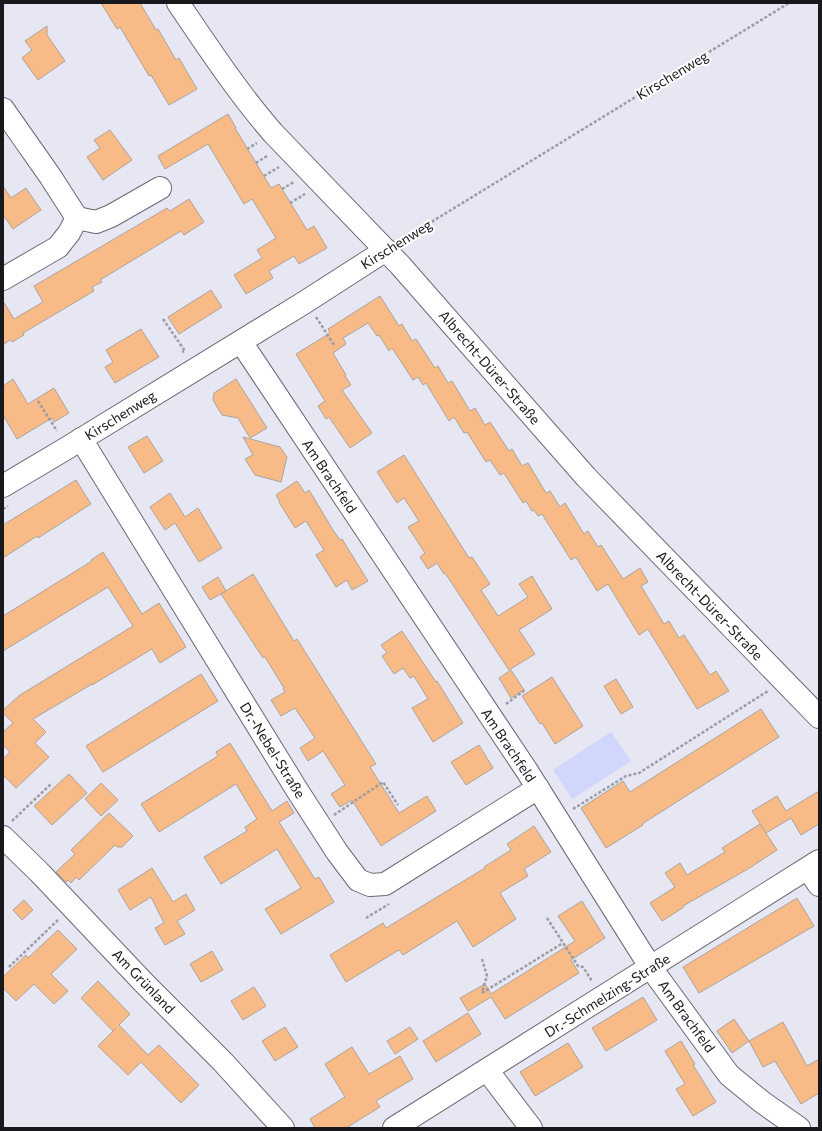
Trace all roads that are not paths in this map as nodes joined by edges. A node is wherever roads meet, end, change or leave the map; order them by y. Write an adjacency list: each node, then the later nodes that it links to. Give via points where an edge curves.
1 (178, 3): 5 (street, Albrecht-Dürer-Straße, via 260,118)
2 (3, 109): 4 (street)
3 (160, 188): 4 (street, via 96,222)
4 (77, 218): 6 (street, via 58,246)
5 (386, 250): 7 (street, Kirschenweg); 10 (street, Albrecht-Dürer-Straße, via 586,477)
6 (3, 279)
7 (241, 342): 8 (street, Kirschenweg); 11 (street, Am Brachfeld)
8 (74, 444): 9 (street, Kirschenweg); 11 (street, Dr.-Nebel-Straße, via 319,825 358,880 370,886 385,884)
9 (5, 480)
10 (819, 717)
11 (538, 788): 14 (street, Am Brachfeld)
12 (6, 831): 16 (street, Am Grünland, via 145,984 223,1062)
13 (815, 872): 14 (street, Dr.-Schmelzing-Straße)
14 (651, 968): 15 (street, Dr.-Schmelzing-Straße); 19 (street, Am Brachfeld, via 729,1075)
15 (486, 1070): 17 (street, Dr.-Schmelzing-Straße); 18 (street)
16 (283, 1128)
17 (394, 1128)
18 (531, 1128)
19 (800, 1128)

